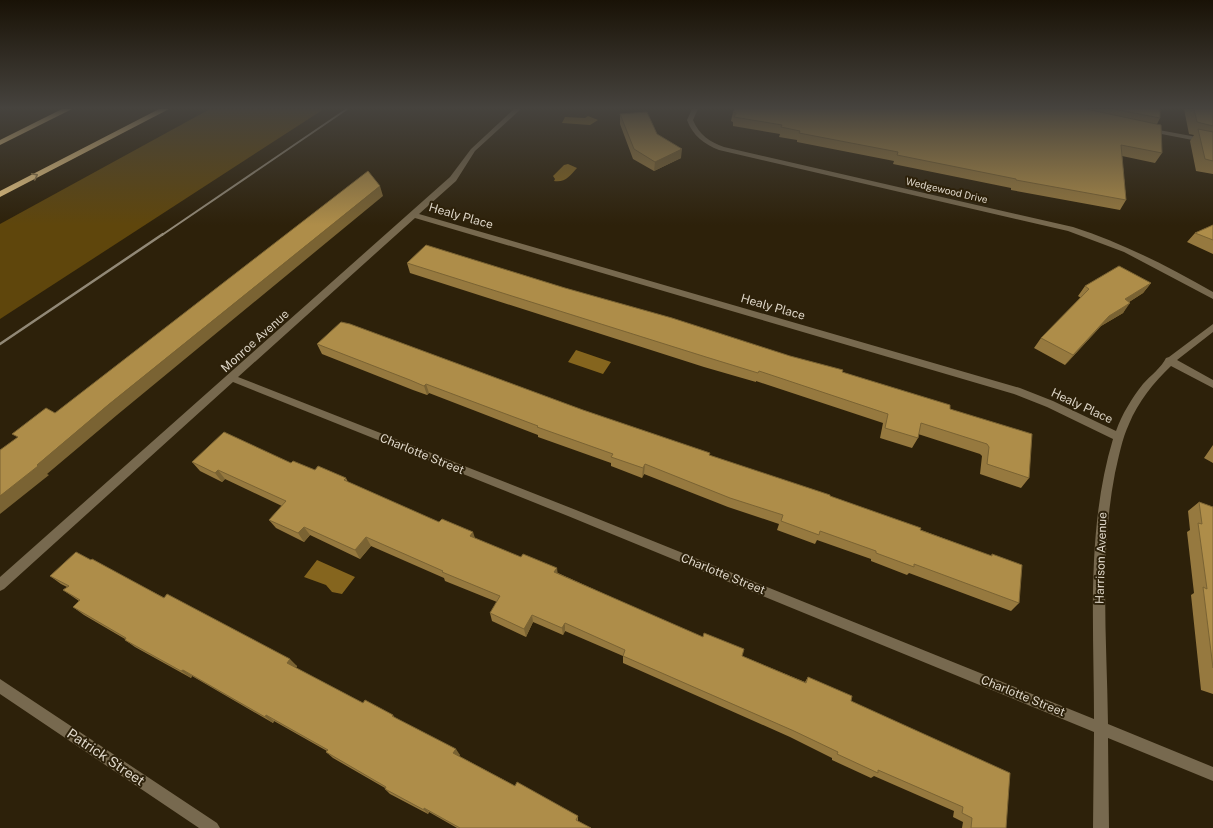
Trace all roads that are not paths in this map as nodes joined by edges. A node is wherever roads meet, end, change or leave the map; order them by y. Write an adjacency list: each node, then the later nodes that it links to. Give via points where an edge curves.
1 (90, 148): 4 (highway, one-way to 1)
2 (476, 148): 5 (street, Monroe Avenue, via 453,179)
3 (720, 148): 6 (street, Wedgewood Drive, via 1083,233 1143,256)
4 (0, 194)
5 (414, 215): 9 (street, Monroe Avenue); 11 (street, Healy Place, via 1017,391)
6 (1213, 296)
7 (1213, 327): 8 (street, Harrison Avenue)
8 (1169, 360): 10 (street); 11 (street, Harrison Avenue, via 1138,398 1127,415)
9 (231, 378): 12 (street, Monroe Avenue); 14 (street, Charlotte Street, via 572,513)
10 (1213, 384)
11 (1119, 437): 14 (street, Harrison Avenue, via 1103,505 1099,565)
12 (0, 584)
13 (0, 686): 16 (street, Patrick Street)
14 (1101, 728): 15 (street, Charlotte Street); 17 (street, Harrison Avenue)
15 (1213, 774)
16 (212, 828)
17 (1102, 828)

